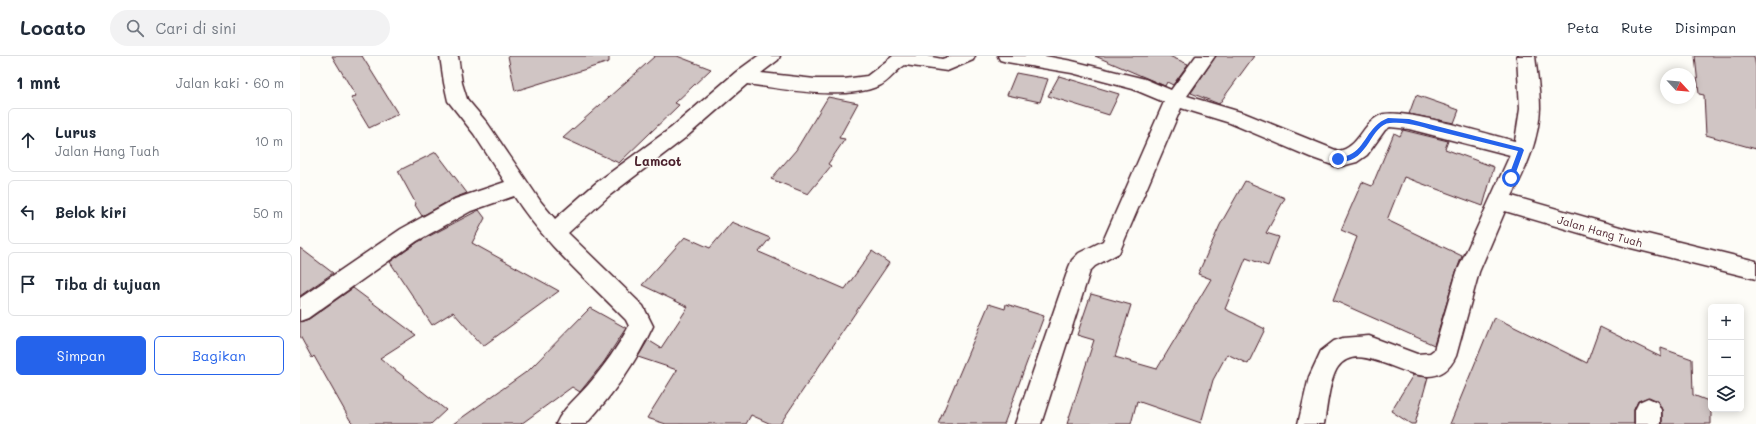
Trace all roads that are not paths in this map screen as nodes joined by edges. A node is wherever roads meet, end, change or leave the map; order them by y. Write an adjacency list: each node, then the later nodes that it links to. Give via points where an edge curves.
1 (449, 56): 10 (street, via 458,101 481,129)
2 (771, 56): 7 (street)
3 (966, 56): 7 (street, via 942,65 912,59 899,60 872,81 851,85 819,87)
4 (1008, 56): 8 (street, via 1072,67 1138,84)
5 (1206, 56): 8 (street)
6 (1526, 56): 9 (street, via 1530,97 1529,126)
7 (743, 77): 12 (street, via 678,133 603,189)
8 (1175, 99): 9 (street, via 1237,118 1338,159 1350,157 1360,150 1378,125 1388,120 1409,122); 16 (street, via 1111,247 1105,253 1088,257 1080,267)
9 (1522, 150): 11 (street)
10 (518, 186): 12 (street); 14 (street, via 463,205 409,235)
11 (1499, 200): 13 (street, Jalan Hang Tuah, via 1658,247); 17 (street, via 1468,272 1444,356 1436,364 1417,365 1369,347 1343,349 1330,360 1321,377)
12 (554, 233): 15 (street, via 635,313 641,326 633,343 603,386)
13 (1756, 270)
14 (300, 311)
15 (569, 424)
16 (1028, 424)
17 (1311, 424)

